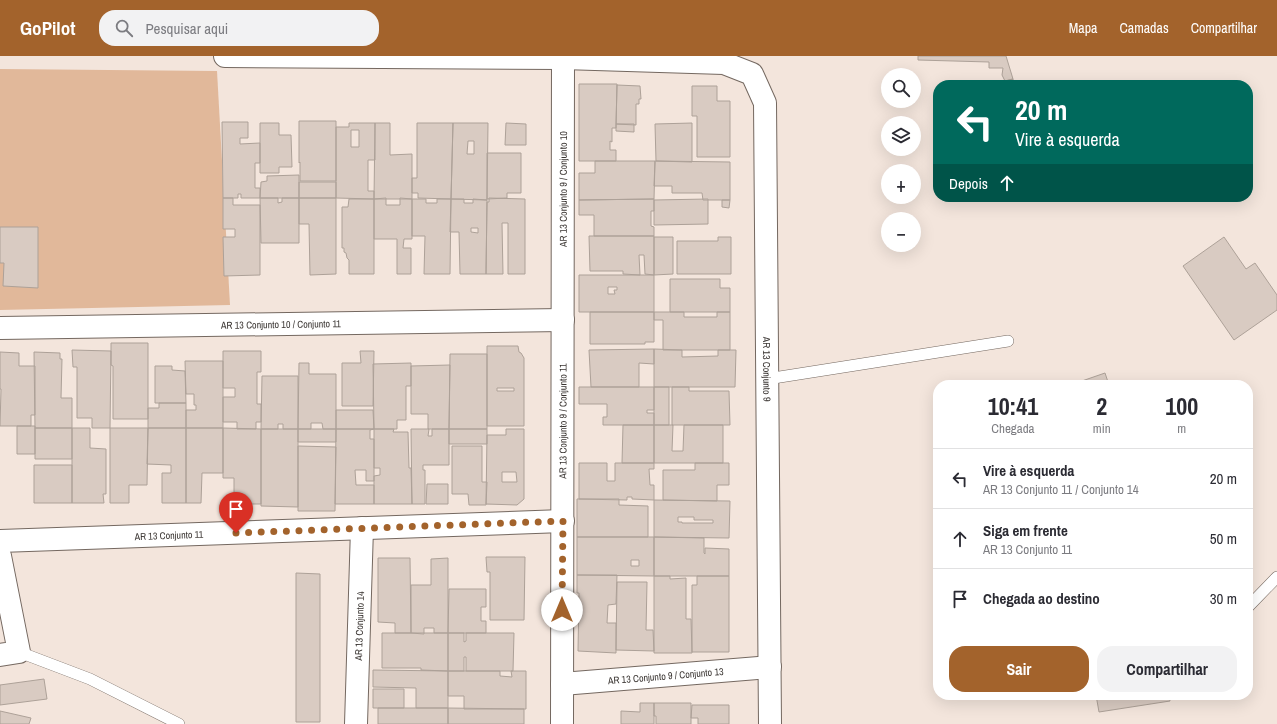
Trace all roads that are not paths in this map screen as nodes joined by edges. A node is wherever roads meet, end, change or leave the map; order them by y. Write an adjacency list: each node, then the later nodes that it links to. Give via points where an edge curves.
1 (225, 56): 2 (street)
2 (350, 56): 3 (street)
3 (563, 58): 4 (street, AR 13 Conjunto 9 / Conjunto 10); 7 (street, AR 13 Conjunto 9, via 724,63 752,74 765,102)
4 (563, 320): 5 (street, AR 13 Conjunto 10 / Conjunto 11); 8 (street, AR 13 Conjunto 9 / Conjunto 11)
5 (0, 328)
6 (1008, 341): 7 (lane)
7 (767, 379): 15 (street, AR 13 Conjunto 9)
8 (563, 521): 9 (street, AR 13 Conjunto 11); 16 (street, AR 13 Conjunto 9 / Conjunto 11)
9 (362, 528): 10 (street, AR 13 Conjunto 11); 18 (street, AR 13 Conjunto 14)
10 (0, 541)
11 (0, 556): 14 (street)
12 (1277, 577): 13 (lane)
13 (1253, 602)
14 (10, 654): 17 (lane, via 90,679)
15 (770, 667): 16 (street, AR 13 Conjunto 9 / Conjunto 13); 20 (street, AR 13 Conjunto 9)
16 (562, 684): 19 (street, AR 13 Conjunto 9 / Conjunto 11)
17 (179, 724)
18 (356, 724)
19 (562, 724)
20 (770, 724)

